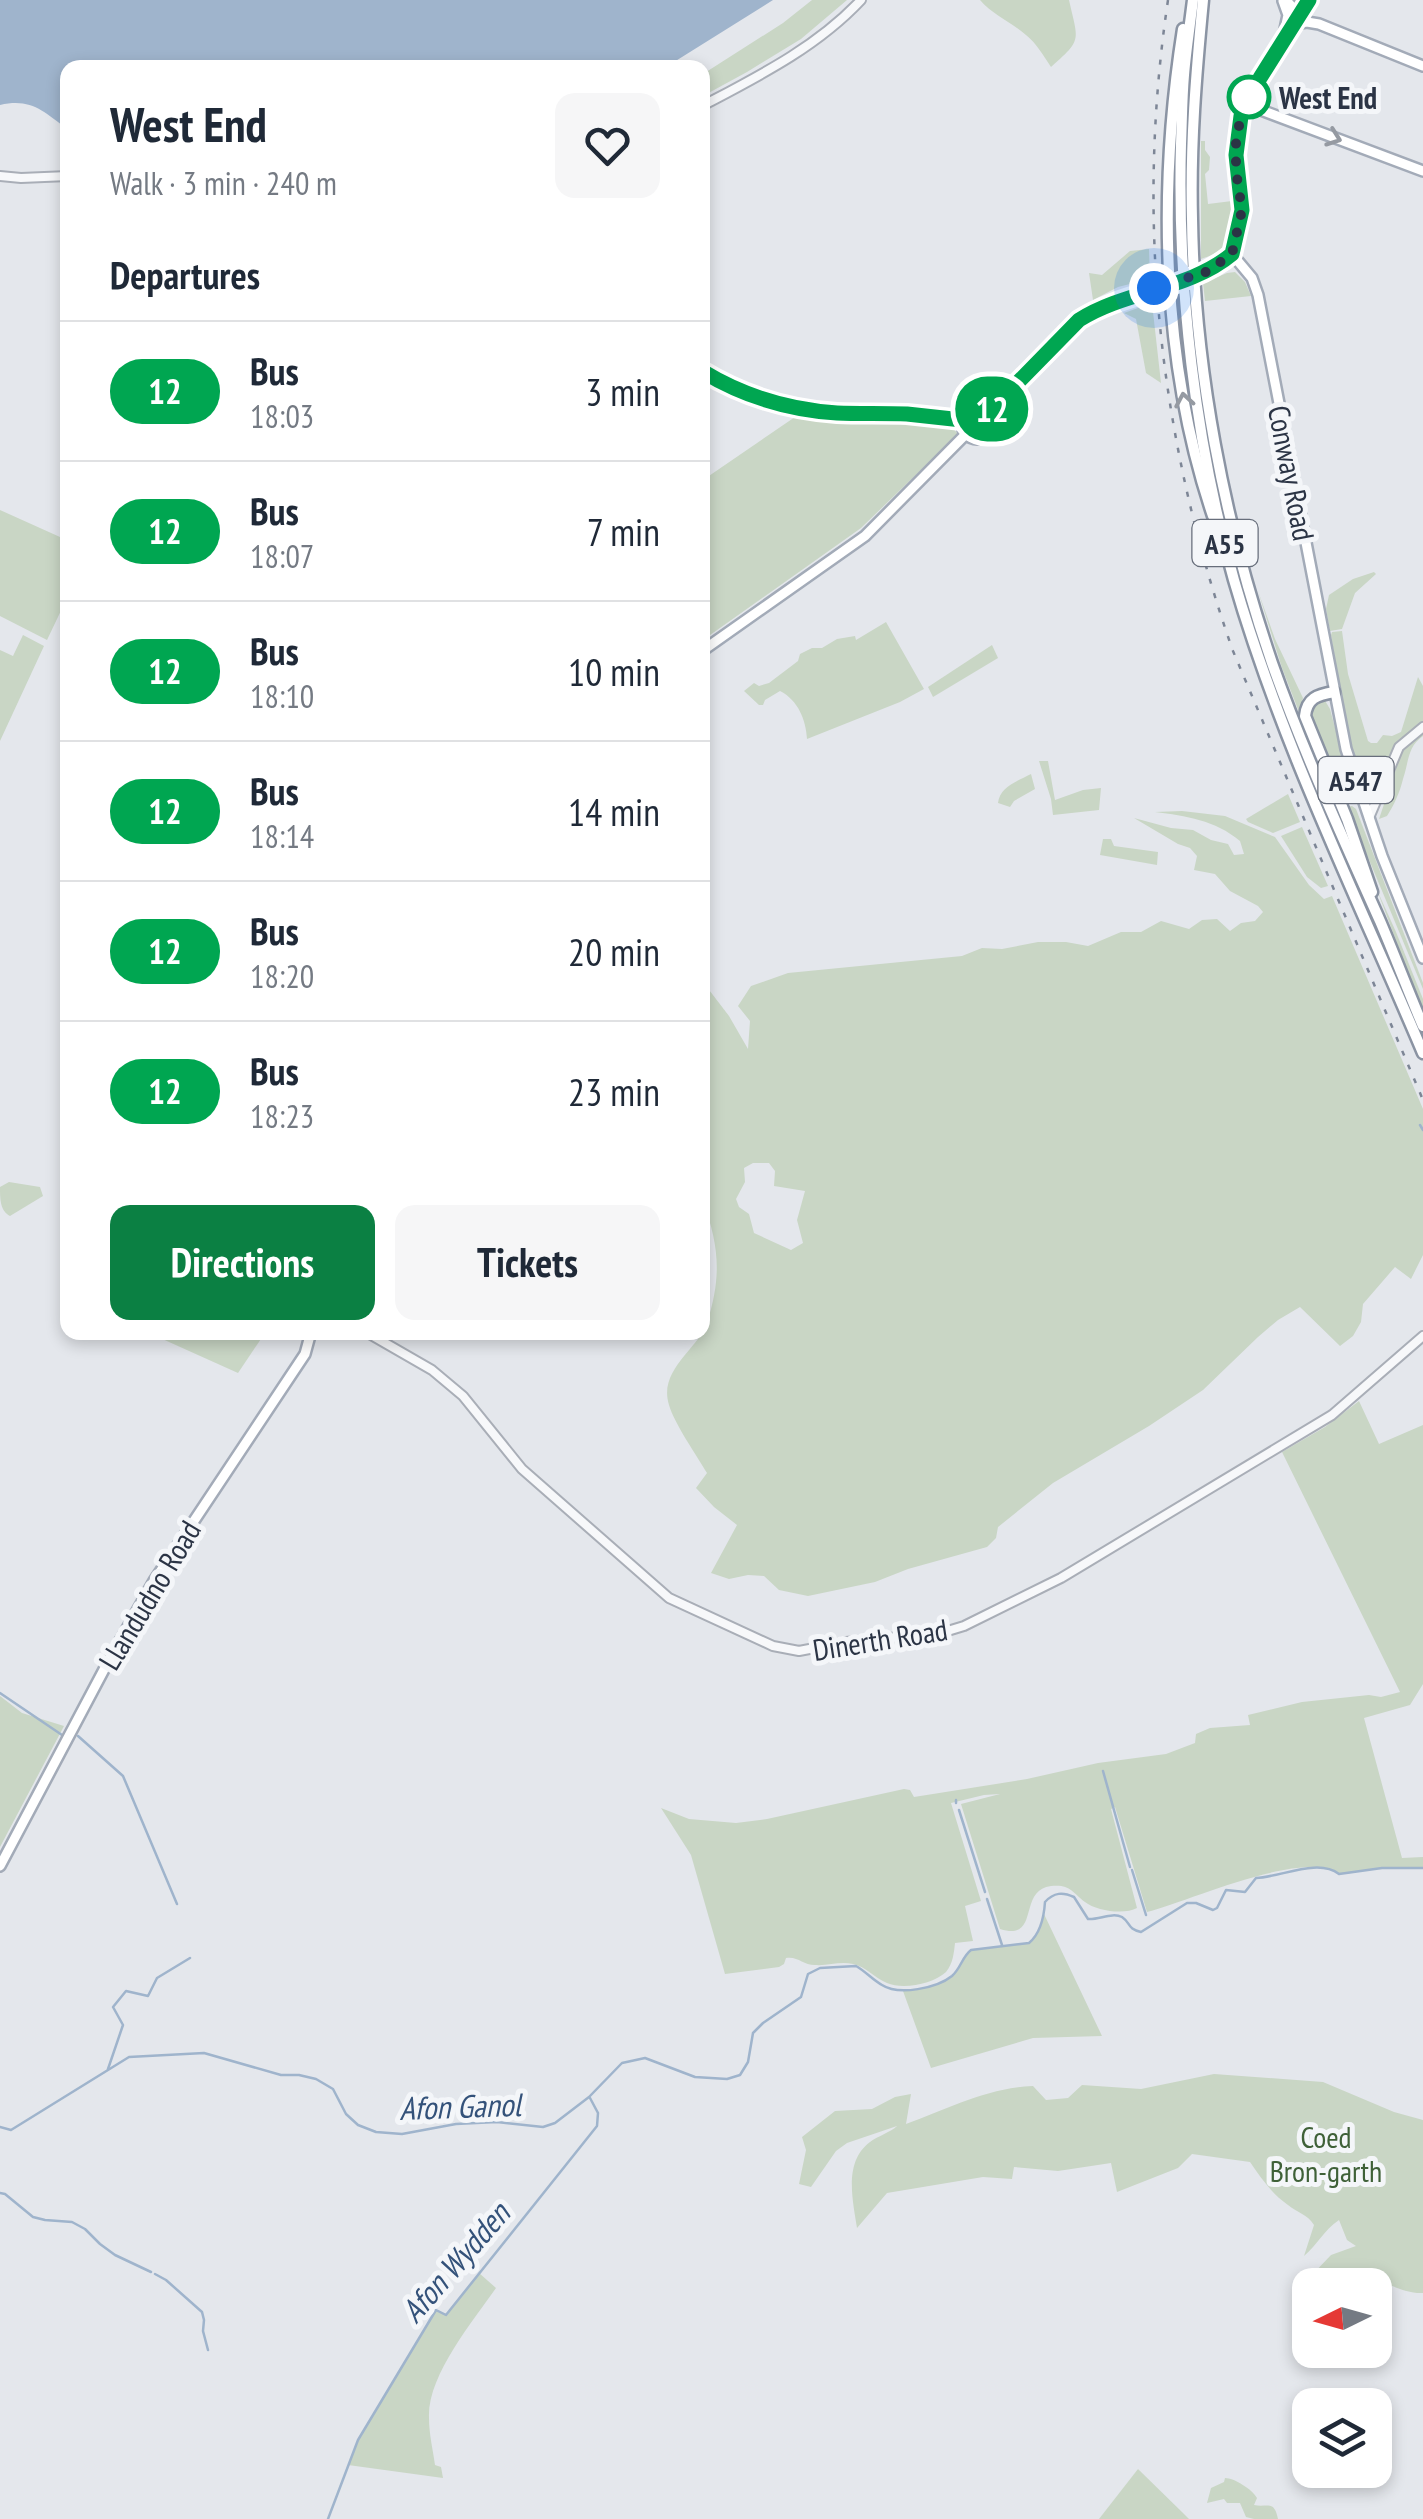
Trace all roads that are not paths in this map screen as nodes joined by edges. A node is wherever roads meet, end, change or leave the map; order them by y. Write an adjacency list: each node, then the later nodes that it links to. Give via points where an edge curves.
1 (861, 0): 10 (street, via 783,63)
2 (1190, 0): 16 (highway, via 1176,73); 19 (highway, A55, via 1180,194 1185,296 1206,450)
3 (1203, 0): 24 (highway, A55, via 1192,220 1221,476 1271,660)
4 (1284, 0): 6 (main road, via 1294,9); 8 (main road)
5 (1308, 2): 6 (main road); 7 (main road)
6 (1294, 24): 7 (main road); 8 (main road)
7 (1318, 24): 9 (main road)
8 (1283, 42): 11 (main road)
9 (1423, 66)
10 (710, 102)
11 (1246, 104): 12 (main road, one-way to 12); 15 (main road, via 1236,141 1242,210)
12 (1423, 171)
13 (0, 176): 14 (street)
14 (60, 176)
15 (1232, 254): 16 (main road, bridge); 21 (main road, Conway Road / A547, via 1258,296)
16 (1163, 288): 17 (main road, via 1090,312); 19 (highway, one-way to 16, via 1202,482)
17 (988, 413): 18 (main road, via 966,413); 18 (main road, via 989,433 977,439)
18 (966, 434): 20 (main road, via 865,536)
19 (1234, 579): 27 (highway, A55, via 1286,734)
20 (710, 645)
21 (1334, 692): 23 (main road, Conway Road / A547); 24 (highway, via 1314,697 1305,716 1348,818)
22 (1423, 727): 23 (street, via 1398,746)
23 (1369, 818): 25 (main road, Conway Road / A547)
24 (1382, 926): 26 (highway, A55)
25 (1423, 958)
26 (1423, 1026)
27 (1423, 1053)
28 (1423, 1336): 30 (street, Dinerth Road, via 1332,1415 1022,1599 941,1633 799,1651 752,1638 669,1598 522,1468 463,1396)
29 (309, 1340): 31 (main road, Llandudno Road, via 154,1581)
30 (381, 1340)
31 (0, 1866)

